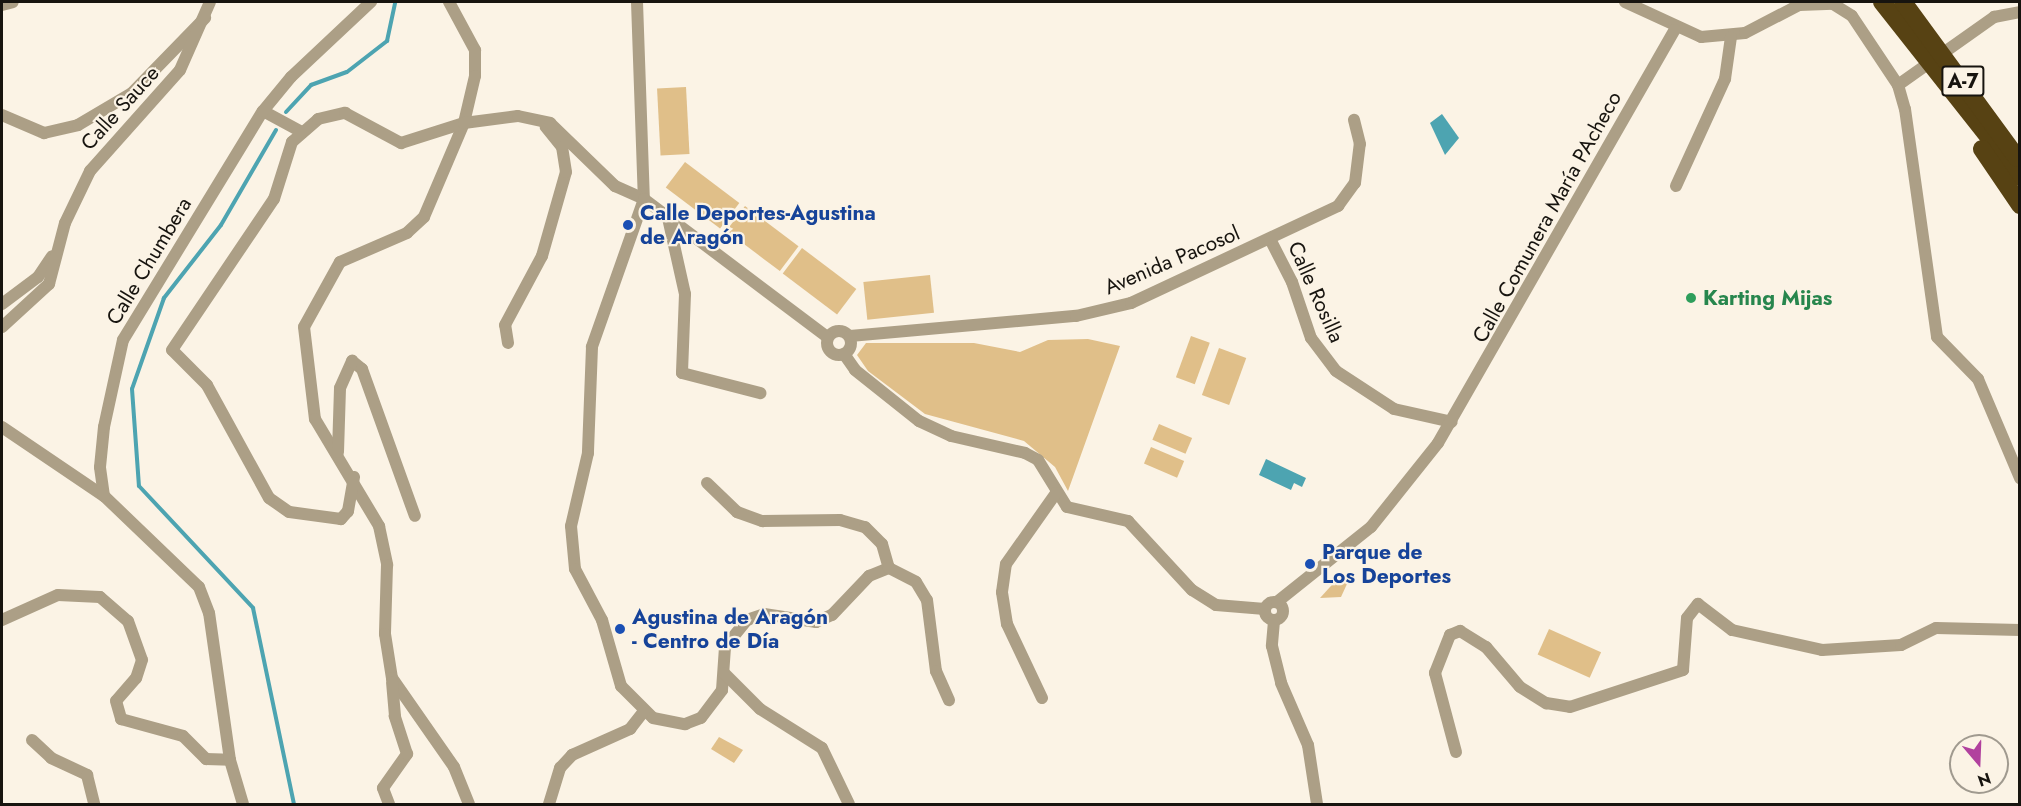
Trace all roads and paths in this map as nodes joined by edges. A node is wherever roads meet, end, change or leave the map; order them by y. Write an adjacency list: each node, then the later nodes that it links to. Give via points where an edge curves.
1 (13, 2): 9 (street)
2 (210, 2): 11 (street, Calle Sauce)
3 (371, 2): 16 (street, Calle Chumbera, via 291,77)
4 (449, 2): 20 (street, via 475,50)
5 (636, 2): 25 (street)
6 (1625, 2): 12 (street)
7 (1882, 2): 15 (highway)
8 (1903, 2): 22 (highway, A-7)
9 (2, 5)
10 (2019, 12): 14 (street, via 1994,17)
11 (206, 18): 17 (street, via 132,93 78,124 44,133); 29 (street, Calle Sauce, via 180,70 90,171)
12 (1675, 30): 13 (street, via 1701,37); 37 (street, Calle Comunera María PAcheco)
13 (1731, 36): 14 (street, via 1799,5 1833,4 1852,15); 24 (street, via 1725,79)
14 (1903, 82): 41 (street, via 1932,322 1943,348 1978,379)
15 (1947, 88): 23 (highway); 26 (highway)
16 (263, 111): 21 (street); 44 (street, Calle Chumbera, via 123,340 104,427 99,480)
17 (2, 115)
18 (537, 118): 20 (street); 25 (street, via 571,139 615,186); 34 (street, via 562,147 566,172 542,256 505,325)
19 (1354, 120): 28 (street, Avenida Pacosol, via 1360,144 1355,183 1338,206)
20 (464, 123): 21 (street, via 400,143 345,113 318,119); 39 (street, via 424,218 407,233 340,262 304,327 315,419)
21 (300, 131): 40 (street, via 280,171 274,199 172,345 207,386 269,498 289,512 341,519 348,511)
22 (2019, 162)
23 (2019, 177)
24 (1676, 186)
25 (644, 199): 27 (street); 57 (street, via 592,347 586,383 588,453 571,536 575,570 602,620 621,686)
26 (2019, 206)
27 (668, 218): 33 (street); 36 (street, via 685,294 682,374)
28 (1270, 239): 32 (street, Avenida Pacosol, via 1101,311); 37 (street, Calle Rosilla, via 1292,282 1311,338 1336,372 1394,409)
29 (58, 248): 30 (street, via 38,277); 31 (street, Calle Sauce, via 49,284)
30 (2, 304)
31 (2, 327)
32 (849, 336): 33 (street, Avenida Pacosol, via 838,330); 35 (street)
33 (827, 338): 35 (street, via 832,354)
34 (508, 342)
35 (844, 354): 43 (street, via 855,369 919,421 1038,460)
36 (760, 393)
37 (1452, 422): 47 (street, Calle Comunera María PAcheco, via 1371,527)
38 (2, 427): 44 (street)
39 (338, 452): 40 (street); 45 (street, via 340,388 352,361 362,369)
40 (354, 477): 53 (street, via 379,526 387,565 385,634)
41 (2019, 478)
42 (707, 483): 46 (street, via 737,512 762,521 840,520 865,527 882,544)
43 (1056, 493): 48 (street, via 1076,512 1128,521 1192,591 1216,605); 54 (street, via 1006,564 1002,592 1007,624)
44 (104, 496): 61 (street, via 199,587 209,613)
45 (415, 516)
46 (889, 568): 52 (street, via 868,576 831,615 816,622 764,614 747,620 725,647); 55 (street, via 915,582 927,600 936,671)
47 (1278, 602): 48 (street, Calle Comunera María PAcheco); 50 (street, via 1283,613)
48 (1265, 609): 50 (street)
49 (2, 620): 61 (street, via 58,595 100,597 128,621 142,660 136,678 116,701 121,719 183,736 206,759)
50 (1274, 621): 68 (street, via 1272,646 1281,683 1308,746)
51 (2019, 630): 60 (street, via 1936,628 1901,645 1822,650 1732,630 1698,604 1687,618 1683,670 1570,707 1546,703 1520,687 1486,647 1460,631 1450,635 1435,673)
52 (724, 673): 57 (street, via 713,708 701,718 668,723); 67 (street, via 760,709 822,748)
53 (392, 678): 56 (street); 58 (street)
54 (1042, 698)
55 (949, 700)
56 (410, 708): 58 (street); 65 (street, via 454,767)
57 (644, 711): 66 (street, via 630,729 572,755 560,768)
58 (395, 716): 64 (street, via 407,754 382,788)
59 (32, 740): 62 (street, via 51,758 87,775)
60 (1456, 752)
61 (230, 760): 63 (street)
62 (94, 804)
63 (243, 804)
64 (388, 804)
65 (469, 804)
66 (549, 804)
67 (849, 804)
68 (1317, 804)

